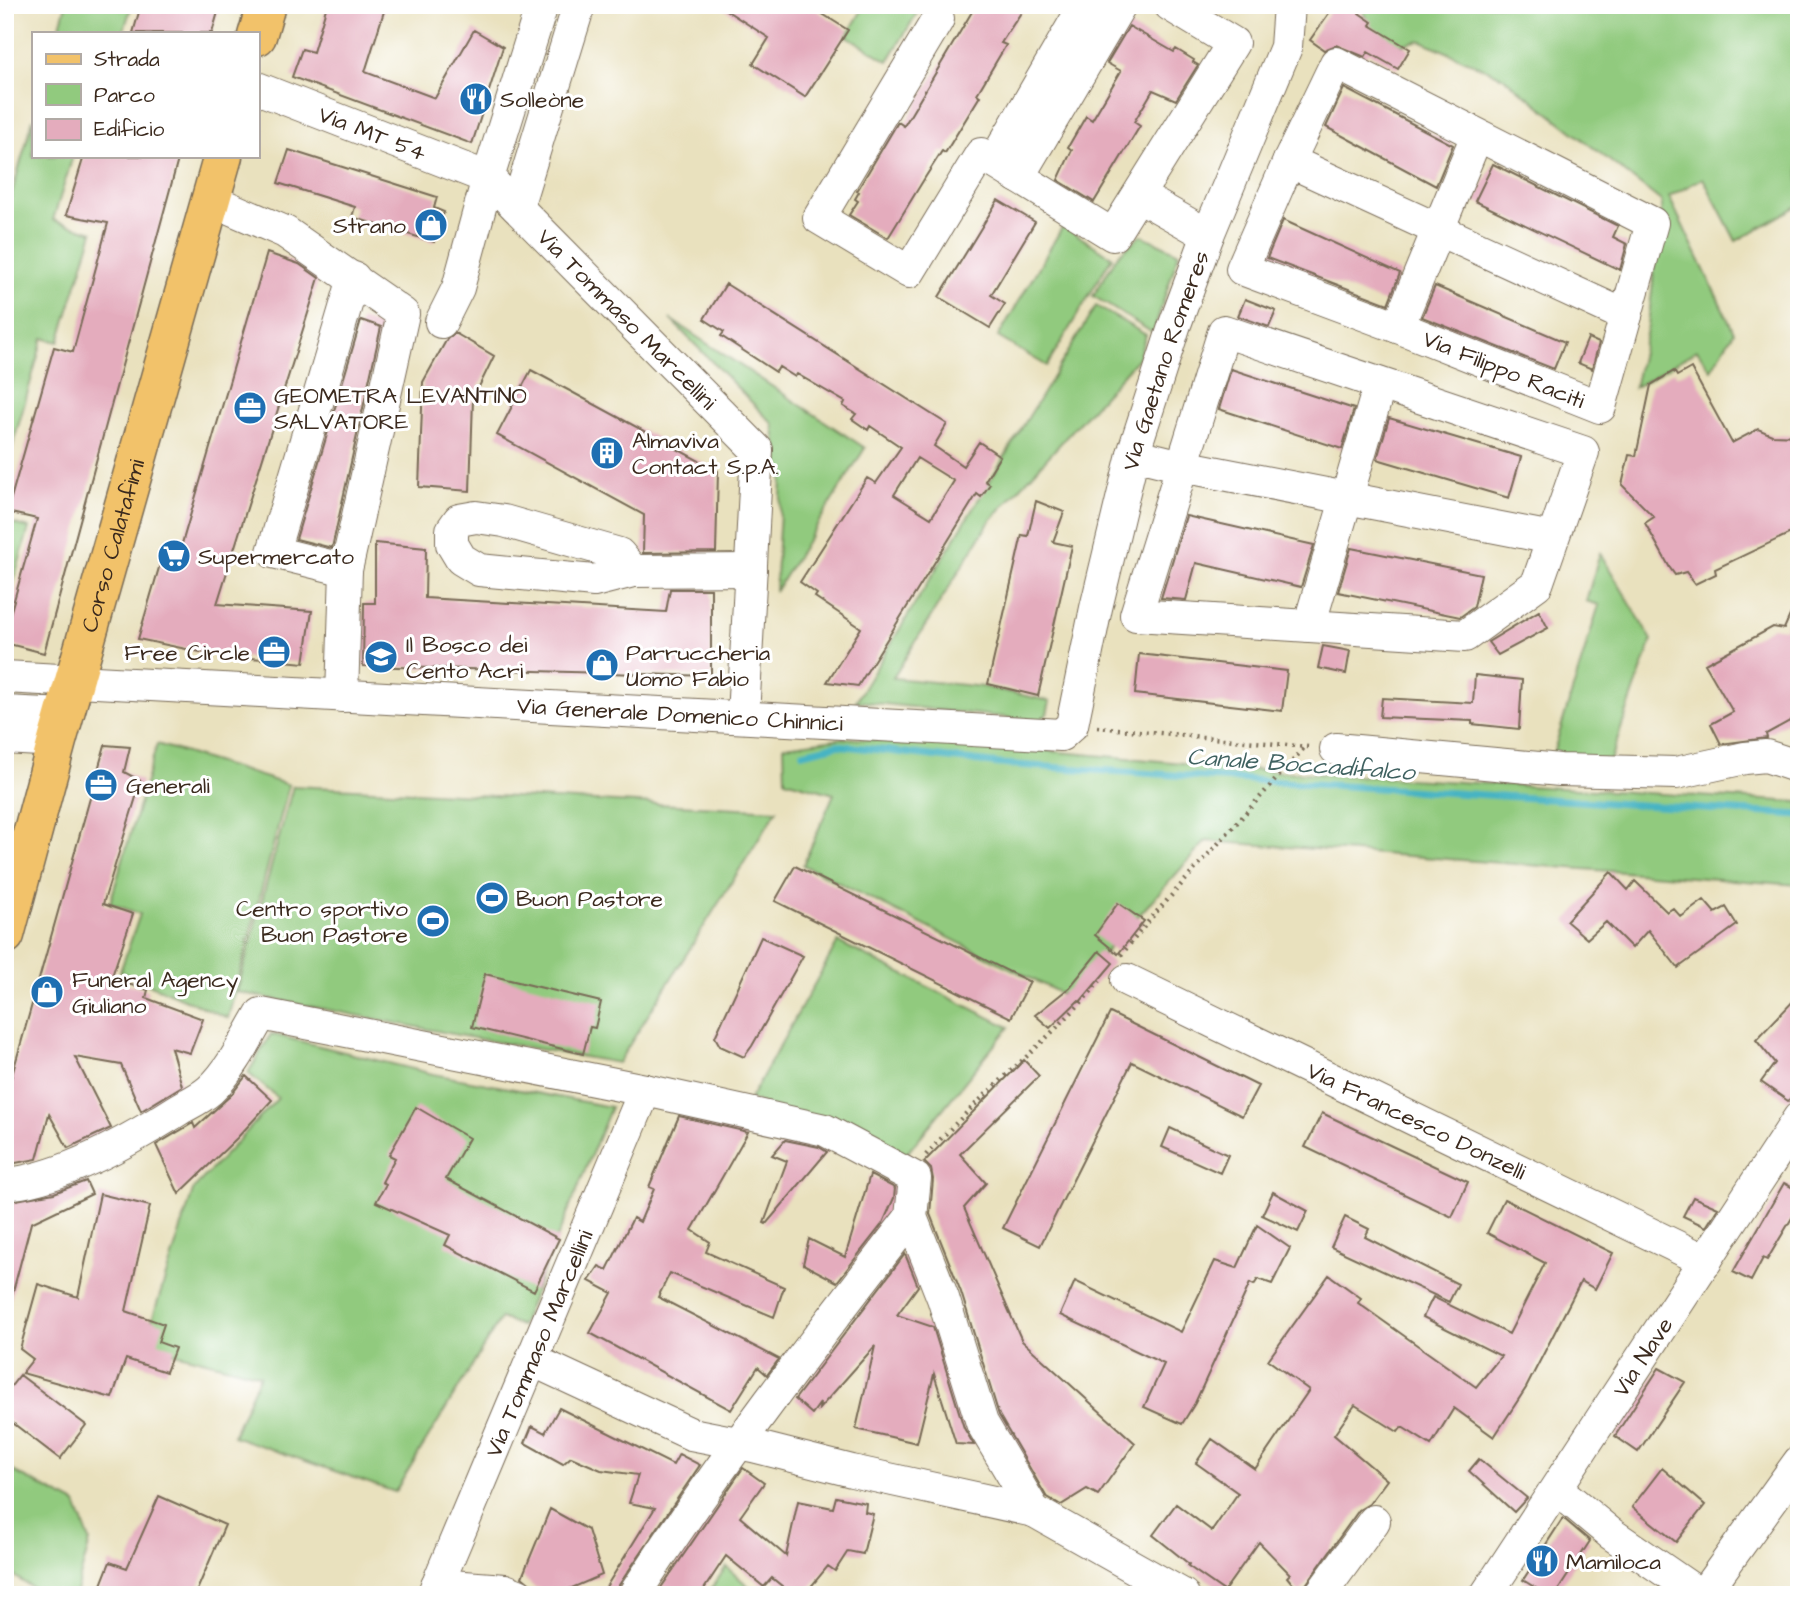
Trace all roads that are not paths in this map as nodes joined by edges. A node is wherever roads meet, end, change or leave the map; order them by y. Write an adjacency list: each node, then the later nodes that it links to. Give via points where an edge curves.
1 (266, 5): 9 (main road)
2 (542, 5): 16 (street)
3 (579, 5): 19 (street)
4 (1085, 5): 15 (street)
5 (1120, 5): 15 (street)
6 (1170, 5): 17 (street, via 1233,43)
7 (1289, 5): 11 (street, Via Gaetano Romeres, via 1286,47)
8 (938, 19): 15 (street, via 819,218 909,272 982,154)
9 (258, 32)
10 (259, 89): 16 (street, Via MT 54)
11 (1252, 130): 13 (street); 21 (street, Via Gaetano Romeres)
12 (1477, 135): 13 (street, Via Filippo Raciti, via 1336,63); 20 (street, Via Filippo Raciti); 23 (street, Via Filippo Raciti, via 1652,223)
13 (1293, 153): 20 (street); 25 (street, Via Filippo Raciti, via 1242,269)
14 (222, 158): 18 (main road, Corso Calatafimi)
15 (1006, 169): 17 (street, via 1113,235)
16 (488, 178): 19 (street, Via Tommaso Marcellini); 24 (street, via 458,288)
17 (1139, 196): 21 (street)
18 (211, 200): 22 (street, via 285,232); 38 (main road, Corso Calatafimi)
19 (517, 207): 32 (street, Via Tommaso Marcellini, via 757,450)
20 (1438, 230): 23 (street); 25 (street, Via Filippo Raciti)
21 (1208, 235): 27 (street, Via Gaetano Romeres)
22 (354, 278): 31 (street, via 403,314); 31 (street, via 273,552)
23 (1626, 316): 25 (street, Via Filippo Raciti, via 1600,407)
24 (441, 322)
25 (1398, 327)
26 (1380, 384): 28 (street, via 1224,331); 29 (street); 30 (street, via 1583,452)
27 (1133, 454): 28 (street); 40 (street, Via Gaetano Romeres)
28 (1182, 466): 29 (street); 34 (street, via 1136,615)
29 (1346, 498): 30 (street); 34 (street)
30 (1552, 538): 34 (street, via 1537,584 1465,635)
31 (346, 570): 36 (street)
32 (751, 570): 33 (street); 39 (street, Via Tommaso Marcellini)
33 (633, 571): 33 (street, via 594,581 479,570 461,559 452,544 452,530 459,520 475,517 504,521 620,554)
34 (1309, 626)
35 (5, 677): 38 (street)
36 (342, 696): 38 (street, Via Generale Domenico Chinnici); 39 (street, Via Generale Domenico Chinnici)
37 (5, 712): 38 (street)
38 (66, 713): 41 (street); 44 (main road, Corso Calatafimi)
39 (743, 717): 40 (street, Via Generale Domenico Chinnici, via 1047,736 1061,735)
40 (1072, 725)
41 (5, 738)
42 (1336, 749): 43 (street, via 1560,770 1676,773 1766,756)
43 (1799, 766)
44 (5, 935)
45 (1127, 980): 50 (street, Via Francesco Donzelli)
46 (645, 1090): 48 (street, via 261,1014 210,1090 129,1142 71,1166); 49 (street, via 825,1130 915,1178); 51 (street, Via Tommaso Marcellini)
47 (1799, 1118): 50 (street, Via Nave)
48 (5, 1184)
49 (911, 1217): 52 (street); 55 (street, via 943,1298 982,1423)
50 (1706, 1261): 54 (street, Via Nave)
51 (532, 1360): 52 (street, via 691,1434); 57 (street, Via Tommaso Marcellini)
52 (740, 1443): 55 (street); 59 (street)
53 (1799, 1462): 63 (street)
54 (1557, 1489): 62 (street, Via Nave); 63 (street)
55 (1034, 1511): 60 (street)
56 (1374, 1521): 61 (street)
57 (435, 1590): 58 (street, via 505,1590)
58 (518, 1595)
59 (634, 1595)
60 (1183, 1595)
61 (1320, 1595)
62 (1486, 1595)
63 (1702, 1595)

